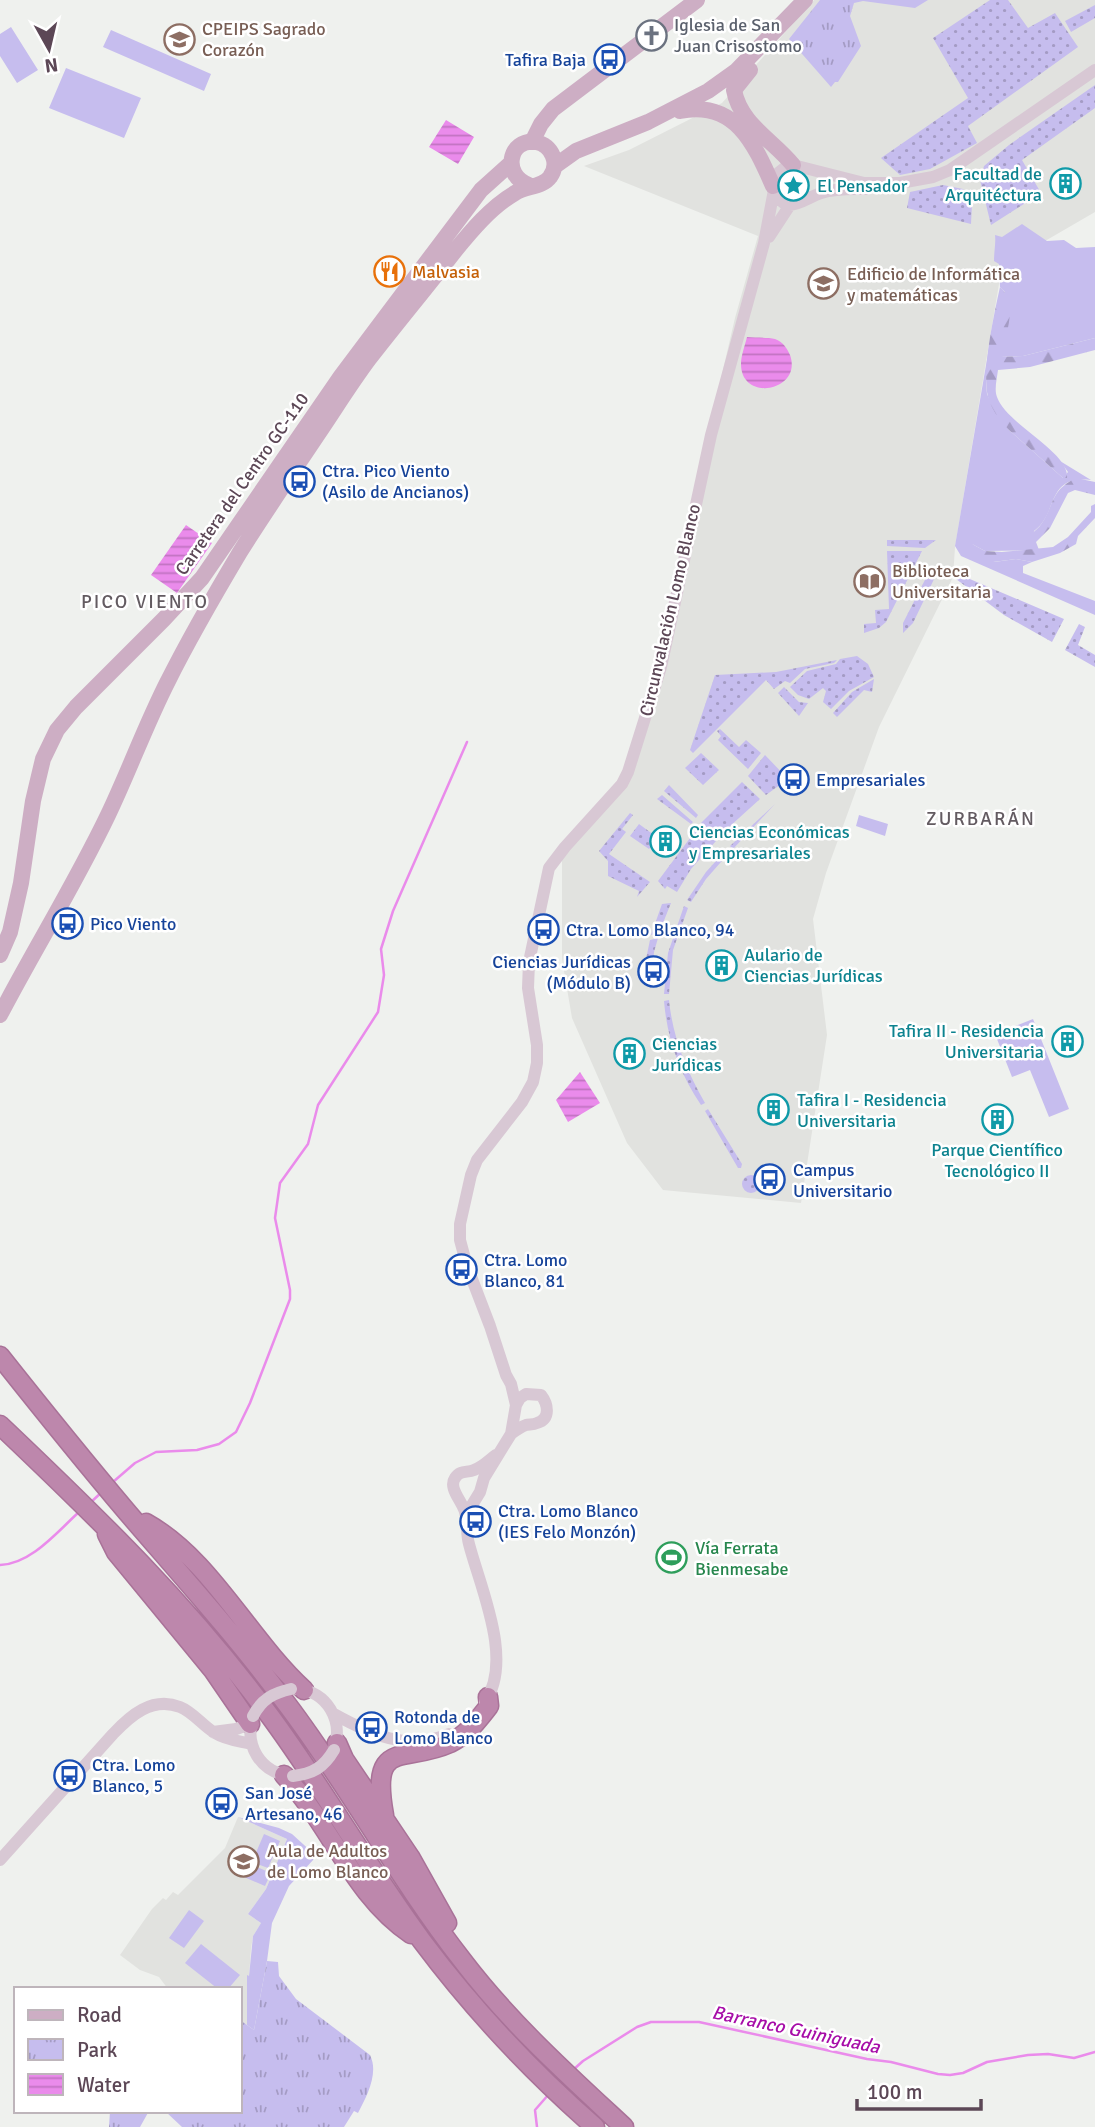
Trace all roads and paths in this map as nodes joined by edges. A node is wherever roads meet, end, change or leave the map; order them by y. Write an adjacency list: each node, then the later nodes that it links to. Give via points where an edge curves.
1 (697, 0): 6 (main road, via 553,109)
2 (805, 0): 5 (main road, via 736,72)
3 (813, 0): 9 (main road, via 734,90 763,138)
4 (1095, 70): 10 (street, via 950,170)
5 (664, 115): 8 (main road, via 576,151); 12 (main road, via 695,108 722,115 748,136)
6 (532, 142): 7 (main road, via 520,146); 8 (main road, via 547,148)
7 (511, 163): 11 (main road, via 516,178); 16 (main road, Carretera del Centro GC-110, via 481,190 341,376 202,578 57,730 43,759 21,883)
8 (555, 166): 11 (main road, via 542,184)
9 (800, 168): 10 (street, via 864,183); 12 (street, via 787,166 777,174); 13 (street, via 814,185)
10 (900, 183): 13 (street, via 880,189 823,192)
11 (529, 186): 17 (main road, Carretera del Centro GC-110, via 493,209 369,360 240,552 168,681 107,816)
12 (774, 188): 14 (street, via 779,200); 15 (street)
13 (808, 200): 14 (street)
14 (790, 205): 15 (street)
15 (764, 243): 19 (street, Circunvalación Lomo Blanco, via 711,435 661,667 628,772 549,869 528,962 537,1045 533,1082 471,1175 460,1240)
16 (0, 956)
17 (0, 1015)
18 (0, 1356): 25 (highway)
19 (511, 1384): 20 (street); 21 (street, Circunvalación Lomo Blanco)
20 (526, 1394): 21 (street); 23 (street, via 541,1395 548,1411 536,1424)
21 (516, 1405): 23 (street)
22 (0, 1425): 27 (highway, via 97,1516)
23 (511, 1434): 24 (street)
24 (496, 1455): 26 (street); 26 (street, via 481,1468 453,1480)
25 (128, 1512): 28 (highway, via 154,1527 195,1562); 40 (highway, via 290,1707 433,1921)
26 (467, 1518): 29 (street, via 495,1650 495,1676)
27 (168, 1603): 31 (highway); 39 (highway, via 230,1663 272,1718)
28 (297, 1689): 30 (street, via 325,1701); 31 (street, bridge, via 273,1693)
29 (488, 1697): 32 (street, via 474,1717 439,1739 408,1742); 37 (highway, via 489,1706 469,1732 448,1744 394,1756 385,1765 380,1788)
30 (334, 1714): 32 (street); 34 (street)
31 (251, 1720): 33 (street, via 236,1729); 35 (street)
32 (362, 1730): 34 (street)
33 (213, 1732): 35 (street); 38 (street, via 180,1707 144,1708 131,1715)
34 (336, 1743): 36 (street, bridge, via 318,1769); 37 (highway)
35 (251, 1744): 36 (street, via 265,1766)
36 (288, 1776): 39 (highway, via 370,1895 395,1923)
37 (384, 1818): 40 (highway)
38 (0, 1860)
39 (422, 1941): 41 (highway, via 468,1999 550,2087)
40 (486, 1982): 42 (highway, via 512,2018); 43 (highway)
41 (595, 2127)
42 (624, 2127)
43 (638, 2127)

